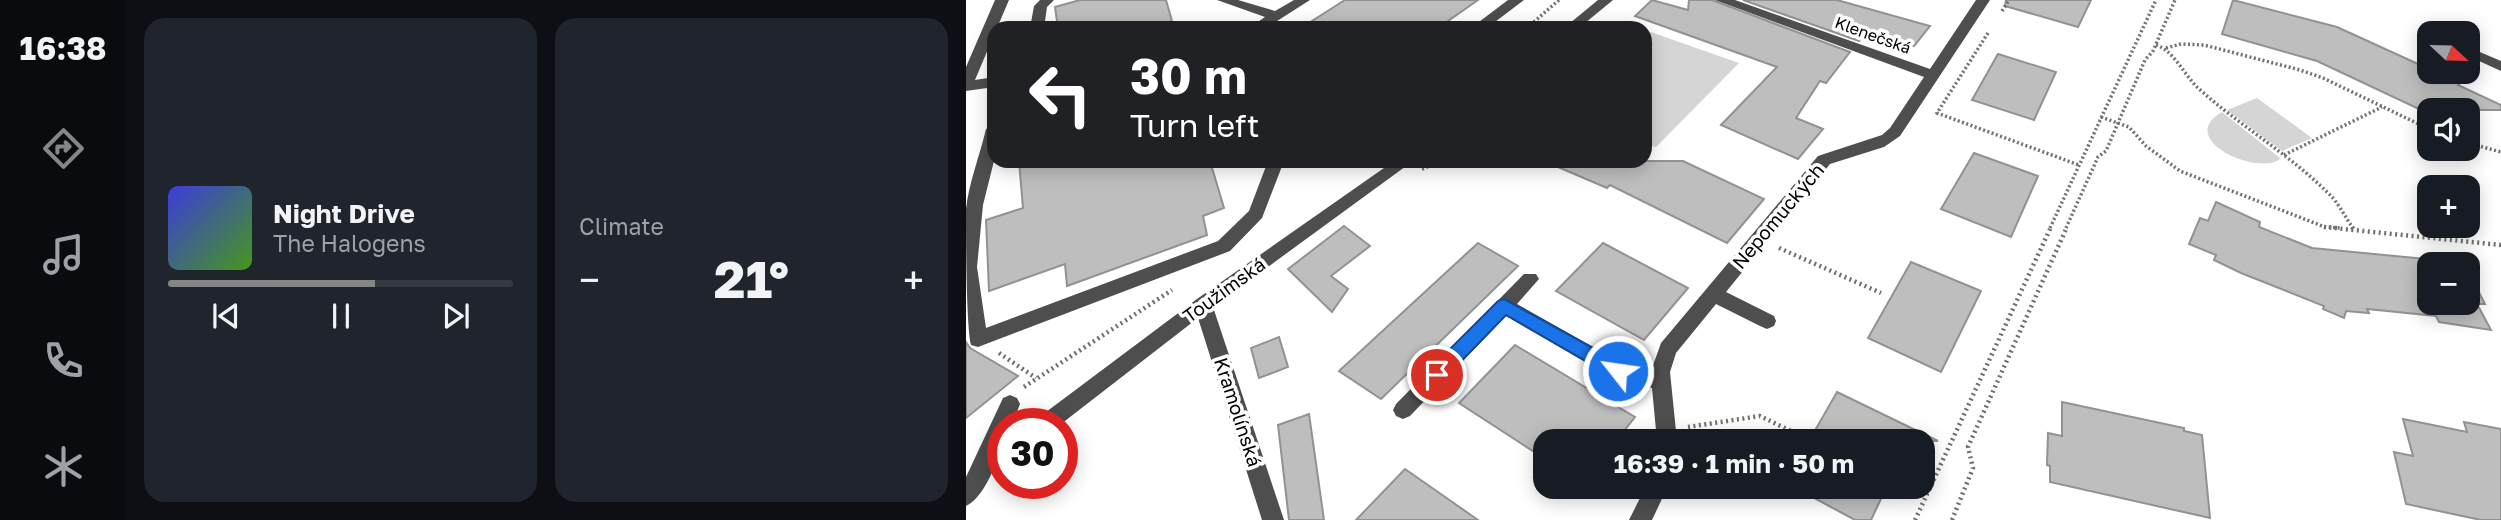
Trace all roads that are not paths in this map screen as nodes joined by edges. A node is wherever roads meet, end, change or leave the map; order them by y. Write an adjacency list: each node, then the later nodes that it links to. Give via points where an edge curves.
1 (1002, 0): 10 (street)
2 (1047, 0): 11 (street)
3 (1224, 0): 9 (street)
4 (1303, 0): 9 (street)
5 (1517, 0): 13 (street)
6 (1606, 0): 14 (street)
7 (1722, 0): 18 (street, Klenečská)
8 (1983, 0): 18 (street, Nepomuckých)
9 (1277, 16): 12 (street)
10 (993, 21)
11 (1038, 21)
12 (1268, 21)
13 (1488, 21)
14 (1580, 21)
15 (987, 35): 20 (street)
16 (2480, 56): 17 (street)
17 (2501, 66)
18 (1934, 75): 25 (street, Nepomuckých, via 1890,137 1824,160)
19 (987, 83): 20 (street)
20 (966, 85)
21 (987, 157): 22 (street, via 975,205 968,267 978,339 1224,246 1255,214)
22 (1273, 168)
23 (1395, 168): 26 (street, Toužimská)
24 (1530, 279): 27 (street)
25 (1713, 294): 28 (street); 29 (street, Nepomuckých, via 1668,349)
26 (1203, 304): 31 (street, Toužimská); 38 (street, Kramolínská)
27 (1504, 306): 29 (street, via 1618,371); 32 (street)
28 (1767, 321)
29 (1661, 382): 33 (street, Nepomuckých)
30 (1010, 404): 35 (street)
31 (1066, 408)
32 (1403, 410)
33 (1666, 429)
34 (987, 468): 35 (street)
35 (972, 480): 36 (street)
36 (966, 496)
37 (1651, 499): 39 (street)
38 (1273, 520)
39 (1640, 520)

